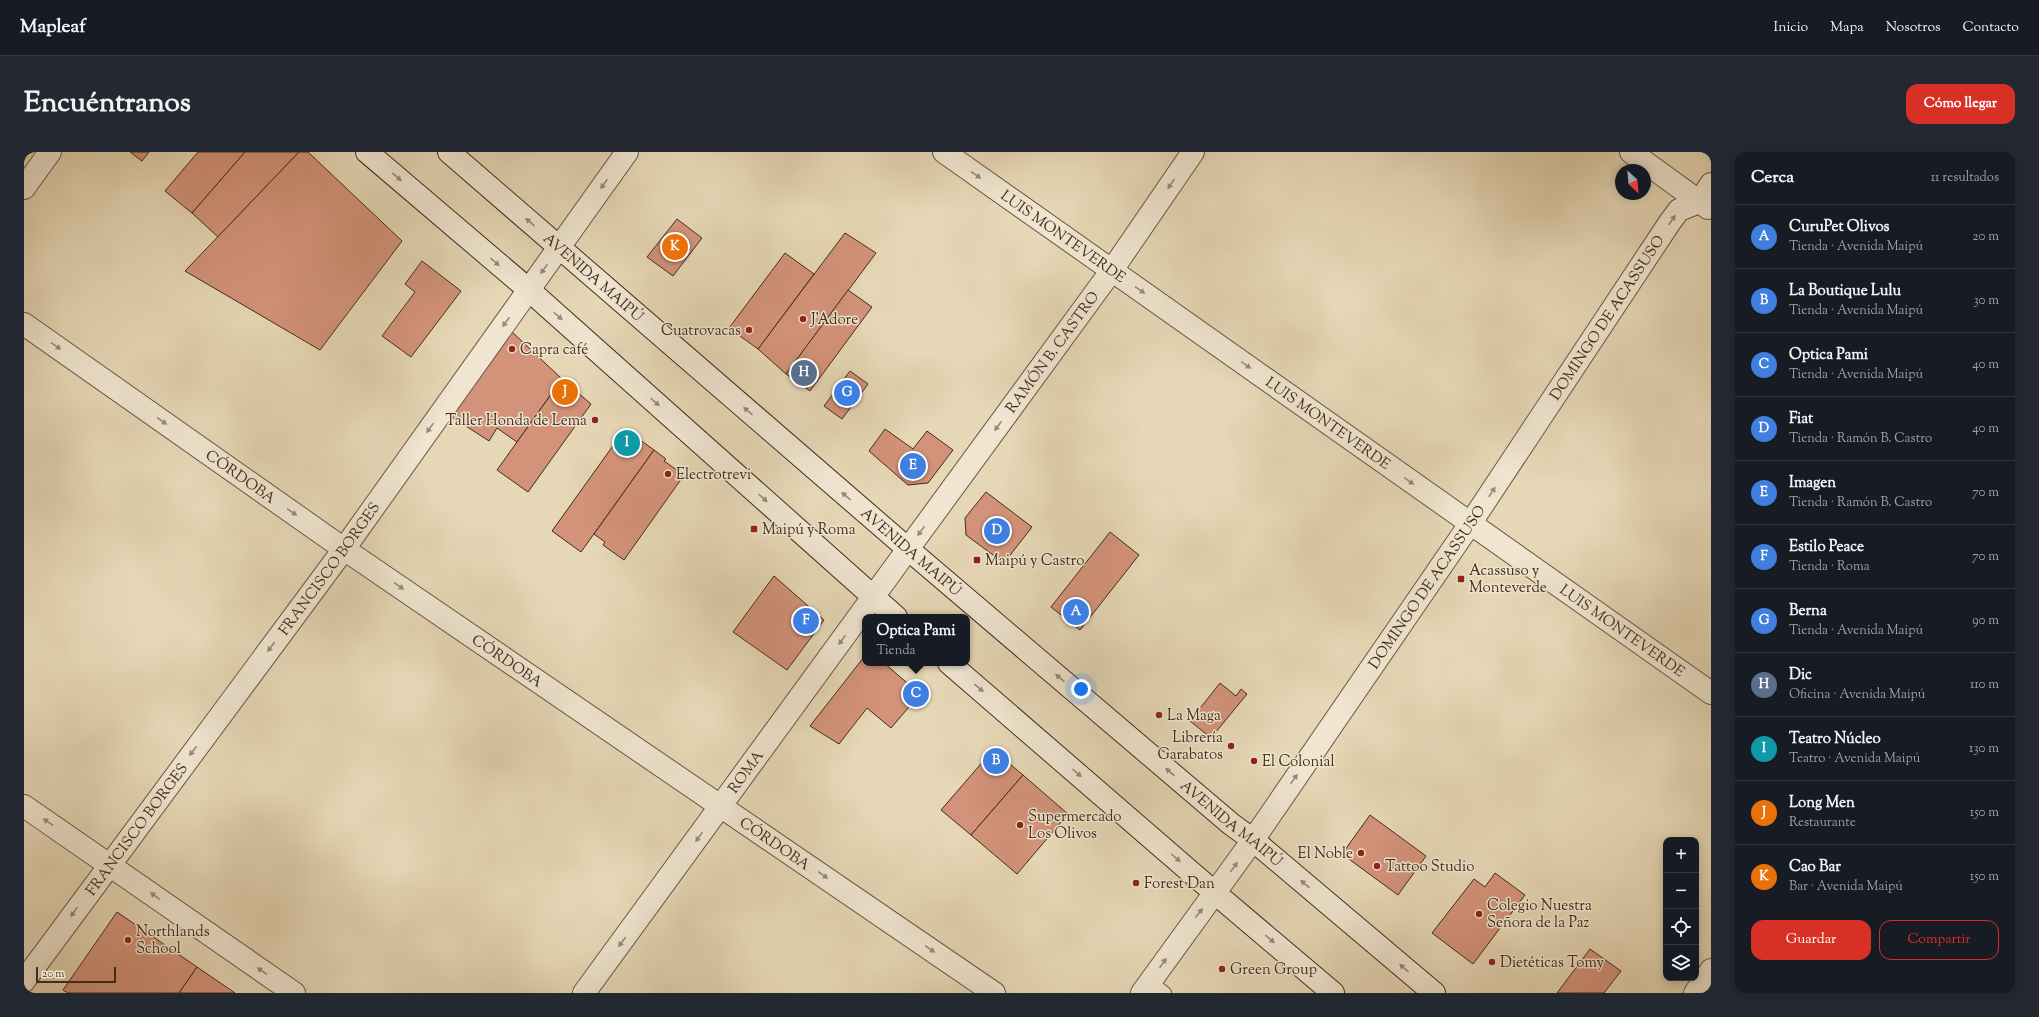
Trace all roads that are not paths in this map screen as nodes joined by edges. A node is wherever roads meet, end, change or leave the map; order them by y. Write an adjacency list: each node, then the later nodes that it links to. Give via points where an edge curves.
1 (50, 152): 8 (street)
2 (367, 152): 12 (street, one-way to 12)
3 (448, 152): 10 (street, AVENIDA MAIPÚ, one-way to 3)
4 (627, 152): 10 (street, FRANCISCO BORGES, one-way to 10)
5 (944, 152): 11 (street, LUIS MONTEVERDE, one-way to 11)
6 (1193, 152): 11 (street, RAMÓN B. CASTRO, one-way to 11)
7 (1631, 152): 9 (street)
8 (24, 188)
9 (1707, 198): 14 (street, DOMINGO DE ACASSUSO, one-way to 9, via 1670,222 1679,210)
10 (559, 247): 12 (street, FRANCISCO BORGES, one-way to 12); 16 (street, AVENIDA MAIPÚ, one-way to 10)
11 (1112, 270): 14 (street, LUIS MONTEVERDE, one-way to 14); 16 (street, RAMÓN B. CASTRO, one-way to 16)
12 (529, 290): 15 (street, FRANCISCO BORGES, one-way to 15); 17 (street, one-way to 17)
13 (24, 324): 15 (street, CÓRDOBA, one-way to 15)
14 (1470, 524): 20 (street, LUIS MONTEVERDE); 23 (street, DOMINGO DE ACASSUSO, one-way to 14)
15 (344, 549): 21 (street, CÓRDOBA, one-way to 21); 24 (street, FRANCISCO BORGES, one-way to 24)
16 (908, 549): 17 (street, ROMA); 23 (street, AVENIDA MAIPÚ, one-way to 16)
17 (873, 597): 18 (street); 21 (street, ROMA, one-way to 21)
18 (893, 614)
19 (952, 666): 25 (street, one-way to 25)
20 (1711, 693)
21 (722, 805): 29 (street, ROMA, one-way to 29); 30 (street, CÓRDOBA, one-way to 30)
22 (24, 806): 24 (street, one-way to 22)
23 (1253, 840): 25 (street, DOMINGO DE ACASSUSO, one-way to 23); 32 (street, AVENIDA MAIPÚ, one-way to 23)
24 (109, 864): 26 (street, FRANCISCO BORGES, one-way to 26); 28 (street, one-way to 24)
25 (1215, 893): 27 (street, DOMINGO DE ACASSUSO, one-way to 25); 31 (street, one-way to 31)
26 (24, 980)
27 (1152, 989)
28 (294, 993)
29 (584, 993)
30 (994, 993)
31 (1333, 993)
32 (1434, 993)

